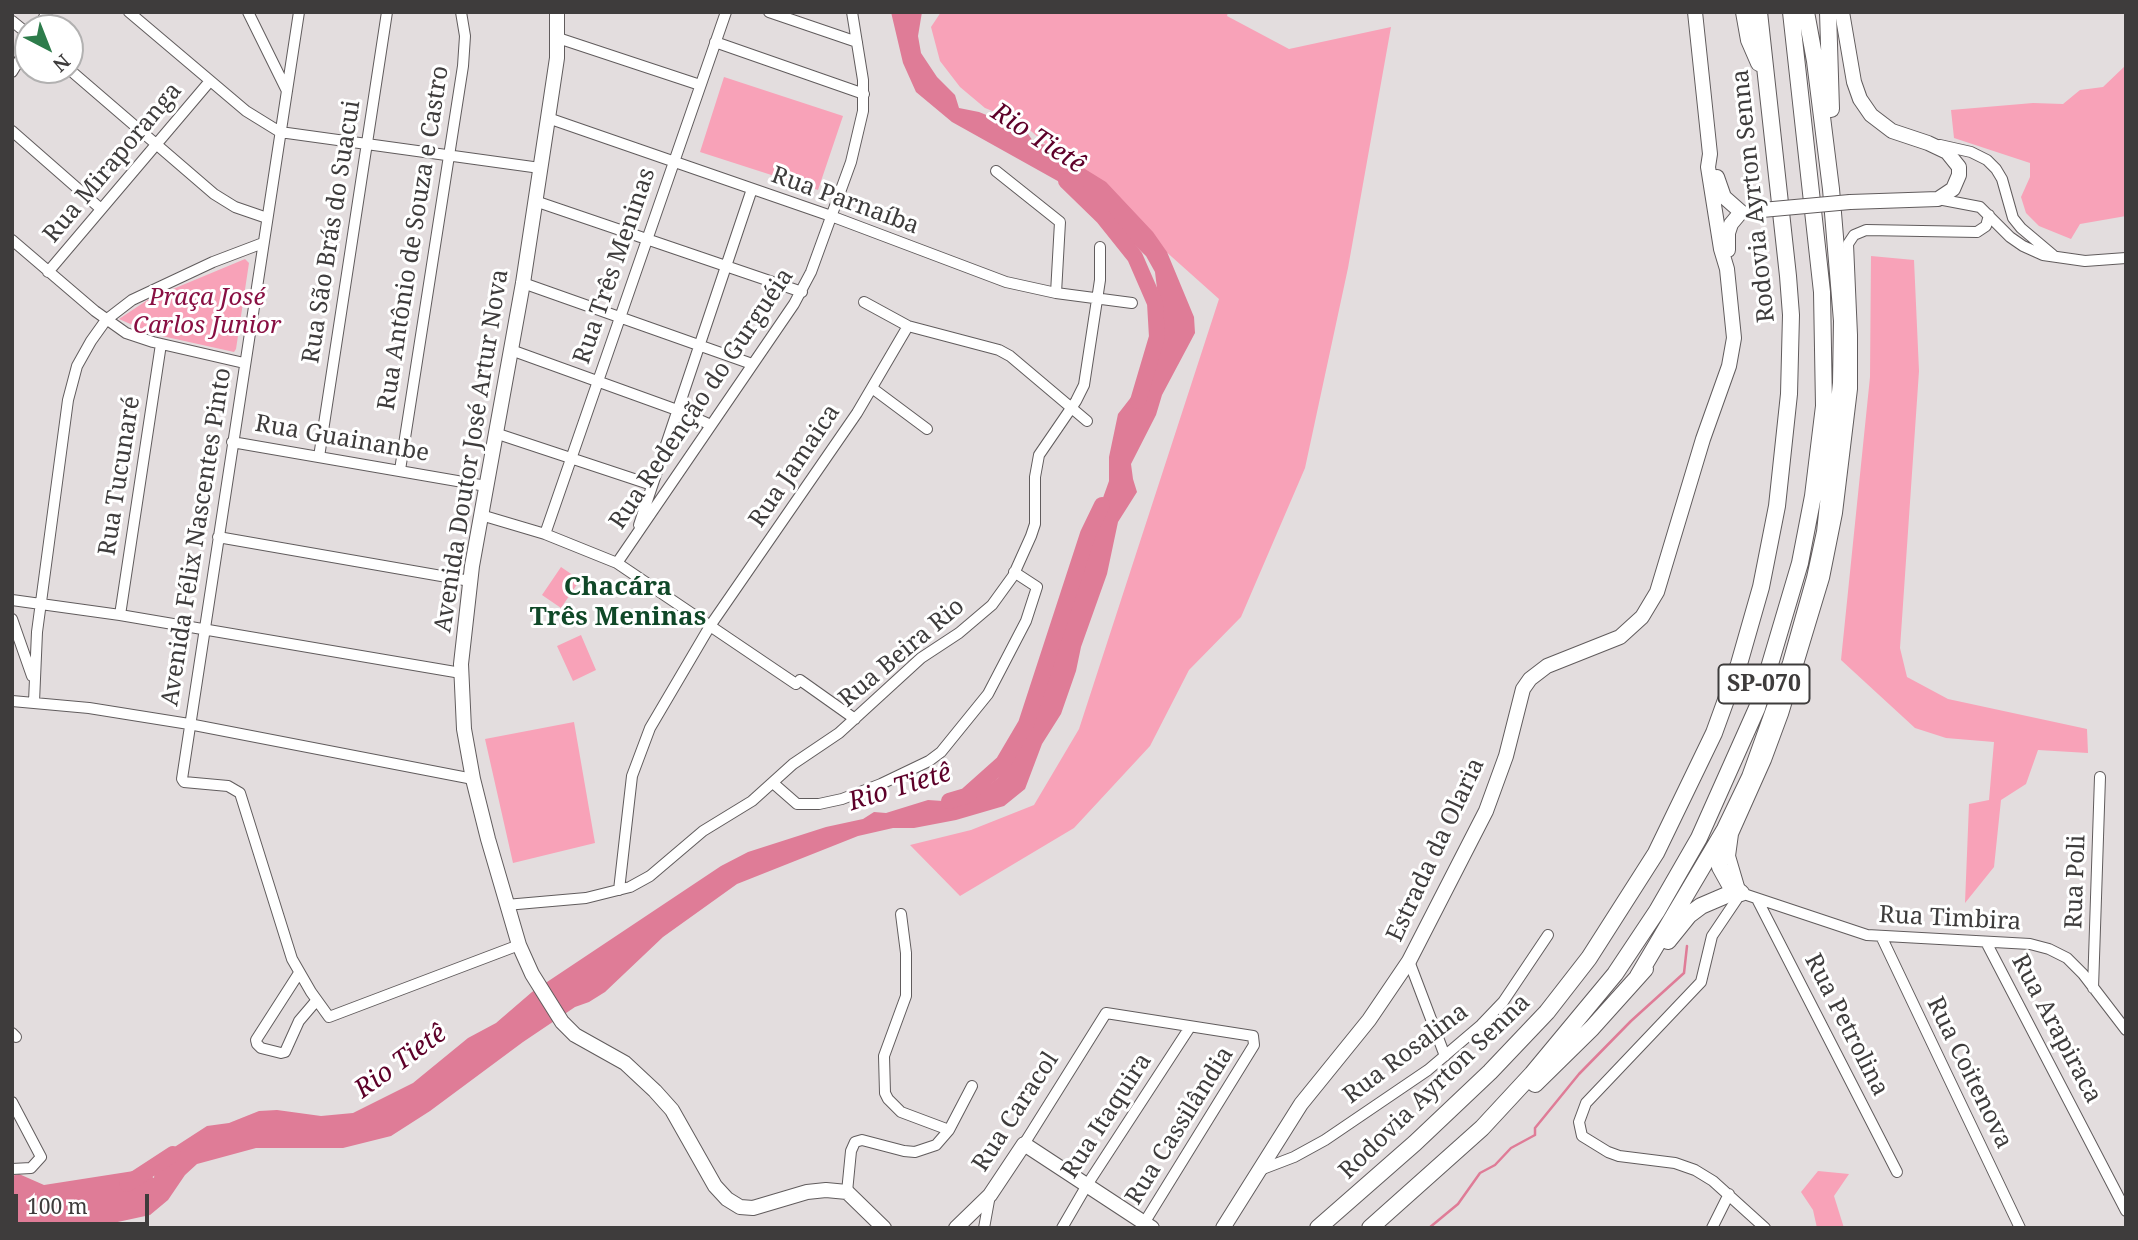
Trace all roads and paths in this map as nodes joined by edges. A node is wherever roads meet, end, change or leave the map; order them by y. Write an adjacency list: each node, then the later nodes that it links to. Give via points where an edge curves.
1 (129, 12): 21 (street)
2 (248, 12): 24 (street)
3 (299, 12): 24 (street, Avenida Félix Nascentes Pinto)
4 (387, 12): 31 (street, Rua São Brás do Suacui)
5 (461, 12): 33 (street, Rua Antônio de Souza e Castro, via 463,66)
6 (557, 12): 17 (main road, Avenida Doutor José Artur Nova)
7 (726, 12): 18 (street, Rua Três Meninas)
8 (769, 12): 19 (street)
9 (852, 12): 19 (street, Rua Redenção do Gurguéia)
10 (1695, 12): 32 (main road, Estrada da Olaria)
11 (1744, 12): 20 (highway, via 1749,40)
12 (1759, 12): 20 (highway, Rodovia Ayrton Senna / SP-070)
13 (1791, 12): 125 (highway, SP-070, via 1822,292 1824,406 1800,563 1756,708 1699,838 1615,974)
14 (1806, 12): 38 (highway)
15 (1828, 12): 38 (highway)
16 (1842, 12): 29 (main road, via 1860,99 1882,125)
17 (558, 38): 23 (street); 26 (main road, Avenida Doutor José Artur Nova)
18 (715, 42): 23 (street, Rua Três Meninas); 25 (street)
19 (857, 42): 25 (street, Rua Redenção do Gurguéia)
20 (1765, 77): 142 (highway, Rodovia Ayrton Senna / SP-070, via 1791,315 1788,394 1777,506 1761,587 1714,733 1656,853 1625,905 1548,1012 1415,1143)
21 (211, 81): 28 (street); 30 (street, Rua Miraporanga)
22 (84, 82): 30 (street)
23 (700, 85): 34 (street, Rua Três Meninas)
24 (287, 91): 28 (street, Avenida Félix Nascentes Pinto)
25 (864, 94): 44 (street, Rua Redenção do Gurguéia, via 857,141)
26 (548, 118): 34 (street, Rua Parnaíba); 35 (main road, Avenida Doutor José Artur Nova)
27 (12, 131): 41 (street)
28 (280, 132): 31 (street); 45 (street, Avenida Félix Nascentes Pinto)
29 (1928, 142): 39 (main road, via 1947,152 1959,167 1952,189); 50 (street, via 1987,160 2002,178 2013,218)
30 (157, 144): 41 (street, Rua Miraporanga); 45 (street, via 214,194)
31 (367, 144): 33 (street); 78 (street, Rua São Brás do Suacui)
32 (1710, 154): 42 (main road, Estrada da Olaria, via 1719,189 1730,204); 53 (main road, Estrada da Olaria, via 1708,167)
33 (449, 155): 35 (street); 80 (street, Rua Antônio de Souza e Castro)
34 (673, 162): 37 (street, Rua Parnaíba); 46 (street, Rua Três Meninas)
35 (540, 168): 40 (main road, Avenida Doutor José Artur Nova)
36 (996, 171): 57 (street, via 1060,222)
37 (751, 189): 44 (street, Rua Parnaíba); 52 (street)
38 (1831, 189): 105 (highway, via 1842,351 1825,532 1791,663 1762,749)
39 (1938, 199): 42 (main road, bridge); 43 (street, via 1980,207)
40 (536, 201): 46 (street); 55 (main road, Avenida Doutor José Artur Nova)
41 (102, 209): 54 (street, Rua Miraporanga)
42 (1746, 212): 53 (main road, Estrada da Olaria, via 1731,224 1728,233)
43 (1989, 215): 50 (street, via 2023,246); 107 (street, via 1986,226 1977,232 1867,230 1854,235 1848,244 1852,389 1837,513 1824,578 1783,714 1733,834 1730,856)
44 (831, 216): 56 (street, Rua Redenção do Gurguéia); 57 (street, Rua Parnaíba, via 996,278)
45 (267, 218): 48 (street, Avenida Félix Nascentes Pinto)
46 (647, 239): 52 (street); 61 (street, Rua Três Meninas)
47 (12, 240): 54 (street)
48 (263, 243): 62 (street, via 132,300); 67 (street, Avenida Félix Nascentes Pinto)
49 (1100, 247): 58 (street, Rua Beira Rio)
50 (2055, 257): 51 (street, via 2085,261)
51 (2126, 258)
52 (727, 265): 56 (street); 65 (street)
53 (1727, 269): 115 (main road, Estrada da Olaria, via 1734,338 1730,366 1657,592 1642,617 1620,637 1547,666 1523,689 1486,811)
54 (48, 272): 62 (street)
55 (523, 283): 61 (street); 66 (main road, Avenida Doutor José Artur Nova)
56 (802, 292): 68 (street, Rua Redenção do Gurguéia)
57 (1056, 293): 58 (street, Rua Parnaíba)
58 (1098, 299): 60 (street, Rua Parnaíba); 71 (street, Rua Beira Rio, via 1086,378)
59 (864, 302): 63 (street)
60 (1132, 303)
61 (620, 317): 65 (street); 69 (street, Rua Três Meninas)
62 (106, 320): 64 (street, via 126,333); 91 (street, via 72,380)
63 (908, 326): 70 (street, Rua Jamaica); 71 (street, via 999,350)
64 (161, 344): 67 (street); 92 (street, Rua Tucunaré)
65 (699, 345): 68 (street); 72 (street)
66 (511, 350): 69 (street); 76 (main road, Avenida Doutor José Artur Nova)
67 (244, 363): 77 (street, Avenida Félix Nascentes Pinto)
68 (752, 364): 74 (street, Rua Redenção do Gurguéia)
69 (598, 381): 72 (street); 79 (street, Rua Três Meninas)
70 (872, 388): 75 (street); 94 (street, Rua Jamaica)
71 (1071, 408): 73 (street); 88 (street, Rua Beira Rio, via 1039,455 1035,524)
72 (677, 410): 74 (street); 82 (street)
73 (1087, 421)
74 (711, 425): 86 (street, Rua Redenção do Gurguéia)
75 (926, 429)
76 (495, 433): 79 (street); 81 (main road, Avenida Doutor José Artur Nova)
77 (232, 442): 78 (street, Rua Guainanbe); 85 (street, Avenida Félix Nascentes Pinto)
78 (319, 457): 80 (street, Rua Guainanbe)
79 (571, 459): 82 (street); 84 (street, Rua Três Meninas)
80 (400, 470): 81 (street, Rua Guainanbe)
81 (486, 485): 83 (main road, Avenida Doutor José Artur Nova)
82 (652, 485): 86 (street)
83 (481, 515): 84 (street); 89 (main road, Avenida Doutor José Artur Nova)
84 (545, 534): 87 (street)
85 (218, 537): 89 (street); 95 (street, Avenida Félix Nascentes Pinto)
86 (635, 538): 87 (street, Rua Redenção do Gurguéia)
87 (617, 563): 94 (street)
88 (1014, 572): 100 (street, Rua Beira Rio, via 992,605 907,670); 104 (street, via 1036,585 1034,602 988,694 936,757 863,792 819,804 797,804)
89 (470, 581): 96 (main road, Avenida Doutor José Artur Nova)
90 (12, 600): 91 (street)
91 (41, 604): 92 (street); 97 (street)
92 (120, 615): 95 (street)
93 (12, 619): 97 (street)
94 (710, 625): 100 (street); 106 (street, Rua Jamaica, via 636,760)
95 (204, 629): 96 (street); 101 (street, Avenida Félix Nascentes Pinto)
96 (461, 673): 103 (main road, Avenida Doutor José Artur Nova)
97 (34, 682): 99 (street)
98 (12, 701): 99 (street)
99 (34, 702): 101 (street)
100 (855, 719): 104 (street, Rua Beira Rio)
101 (189, 724): 103 (street); 116 (street, Avenida Félix Nascentes Pinto, via 184,782 228,786 240,793)
102 (2100, 778): 118 (street, Rua Poli)
103 (473, 779): 109 (main road, Avenida Doutor José Artur Nova)
104 (773, 783): 106 (street, Rua Beira Rio, via 650,876)
105 (1725, 829): 107 (highway, via 1719,862 1730,885); 117 (highway)
106 (619, 890): 109 (street, Rua Beira Rio, via 586,898)
107 (1741, 893): 108 (street, Rua Timbira); 117 (highway, via 1716,898 1695,910); 133 (street, via 1712,936 1701,982 1586,1103 1579,1122 1582,1136 1608,1152 1675,1163 1695,1170)
108 (1757, 899): 112 (street, Rua Timbira); 130 (street, Rua Petrolina)
109 (506, 905): 114 (main road, Avenida Doutor José Artur Nova)
110 (901, 914): 126 (street, via 906,996 884,1056 885,1093 901,1112)
111 (1548, 935): 122 (street, Rua Rosalina, via 1503,1002)
112 (1881, 936): 113 (street, Rua Timbira); 146 (street, Rua Coitenova)
113 (1986, 942): 118 (street, Rua Timbira, via 2049,949 2067,958); 135 (street, Rua Arapiraca)
114 (519, 945): 119 (street, via 333,1017); 132 (main road, Avenida Doutor José Artur Nova, via 562,1022 575,1035 625,1063 655,1091 672,1110 715,1186 733,1203 753,1208 807,1192)
115 (1409, 961): 122 (street); 129 (main road, Estrada da Olaria, via 1369,1020 1301,1104)
116 (299, 973): 119 (street); 119 (street, via 257,1044 285,1052 299,1021)
117 (1638, 976): 125 (highway, via 1550,1071)
118 (2094, 989): 121 (street, Rua Timbira)
119 (316, 1001)
120 (1189, 1027): 127 (street, Rua Caracol, via 1106,1013); 131 (street, Rua Itaquira); 136 (street, Rua Cassilândia, via 1249,1034 1254,1045)
121 (2126, 1030)
122 (1445, 1056): 129 (street, Rua Rosalina, via 1325,1140)
123 (972, 1086): 126 (street)
124 (12, 1102): 128 (street, via 41,1157 31,1168)
125 (1482, 1128): 143 (highway, SP-070)
126 (949, 1130): 132 (street, via 936,1145 915,1152 858,1140 851,1151)
127 (1024, 1144): 131 (main road); 134 (main road, Rua Caracol)
128 (13, 1167)
129 (1259, 1170): 141 (main road, Estrada da Olaria)
130 (1897, 1171)
131 (1087, 1185): 136 (main road); 140 (street, Rua Itaquira)
132 (847, 1192): 137 (main road)
133 (1729, 1194): 144 (street); 145 (street)
134 (990, 1195): 138 (main road, Rua Caracol); 139 (street)
135 (2126, 1211)
136 (1146, 1226)
137 (884, 1228)
138 (956, 1228)
139 (984, 1228)
140 (1062, 1228)
141 (1223, 1228)
142 (1318, 1228)
143 (1370, 1228)
144 (1712, 1228)
145 (1765, 1228)
146 (2020, 1228)

